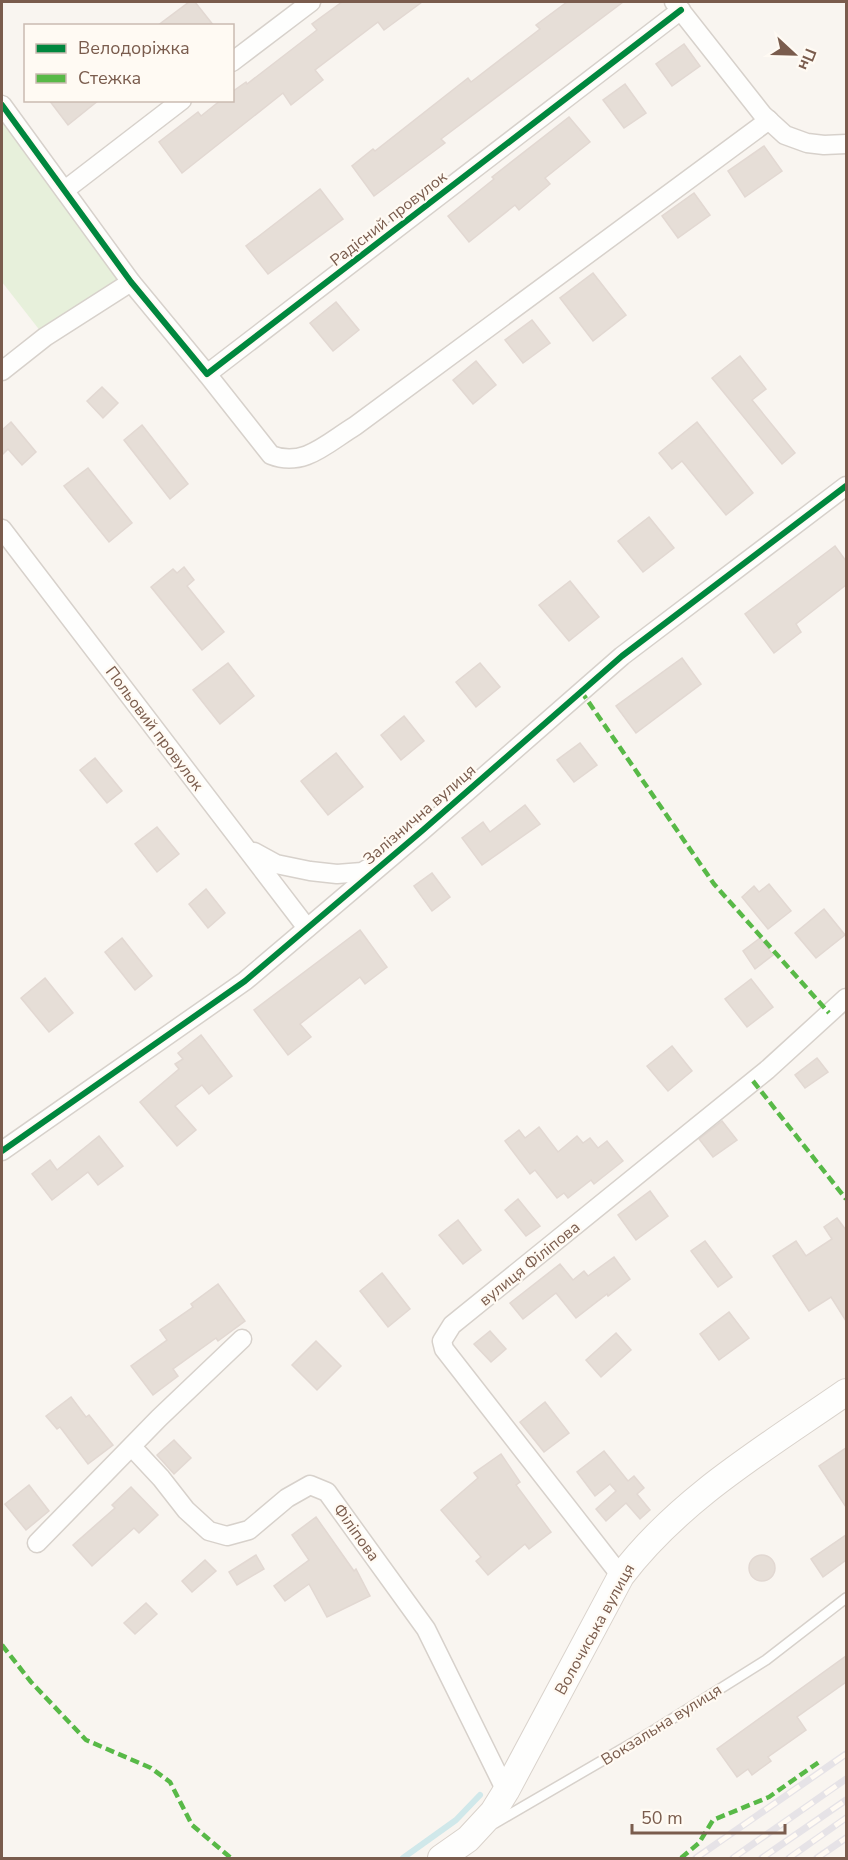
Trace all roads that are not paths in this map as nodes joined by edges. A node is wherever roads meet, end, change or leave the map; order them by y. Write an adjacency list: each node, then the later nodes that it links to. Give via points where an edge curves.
1 (311, 2): 3 (street)
2 (677, 6): 6 (street); 11 (street, Радісний провулок)
3 (234, 60)
4 (179, 102): 8 (street)
5 (2, 105): 8 (street)
6 (769, 120): 7 (street, via 785,135 807,143); 11 (street, via 355,426 303,458 283,460 270,455)
7 (846, 144)
8 (65, 190): 9 (street)
9 (131, 282): 10 (street, via 45,337); 11 (street)
10 (2, 371)
11 (207, 374)
12 (846, 486): 15 (street, Залізнична вулиця, via 621,656)
13 (2, 529): 14 (street, Польовий провулок)
14 (247, 849): 15 (street, via 276,864 337,874 362,872); 16 (street, Польовий провулок)
15 (391, 857): 16 (street, Залізнична вулиця)
16 (308, 928): 18 (street, Залізнична вулиця, via 245,981)
17 (846, 998): 23 (street, вулиця Філіпова, via 767,1070 452,1325 442,1341 444,1349)
18 (2, 1151)
19 (242, 1339): 21 (street)
20 (846, 1392): 23 (main road, Волочиська вулиця, via 677,1514 641,1549)
21 (132, 1448): 22 (street); 25 (street, Філіпова, via 209,1531 227,1536 249,1530 287,1498 310,1485 327,1492 426,1629)
22 (37, 1543)
23 (621, 1576): 25 (main road, Волочиська вулиця)
24 (846, 1598): 26 (lane, Вокзальна вулиця, via 766,1660)
25 (506, 1791): 26 (main road, Волочиська вулиця)
26 (468, 1839): 27 (main road, Волочиська вулиця)
27 (441, 1858)

